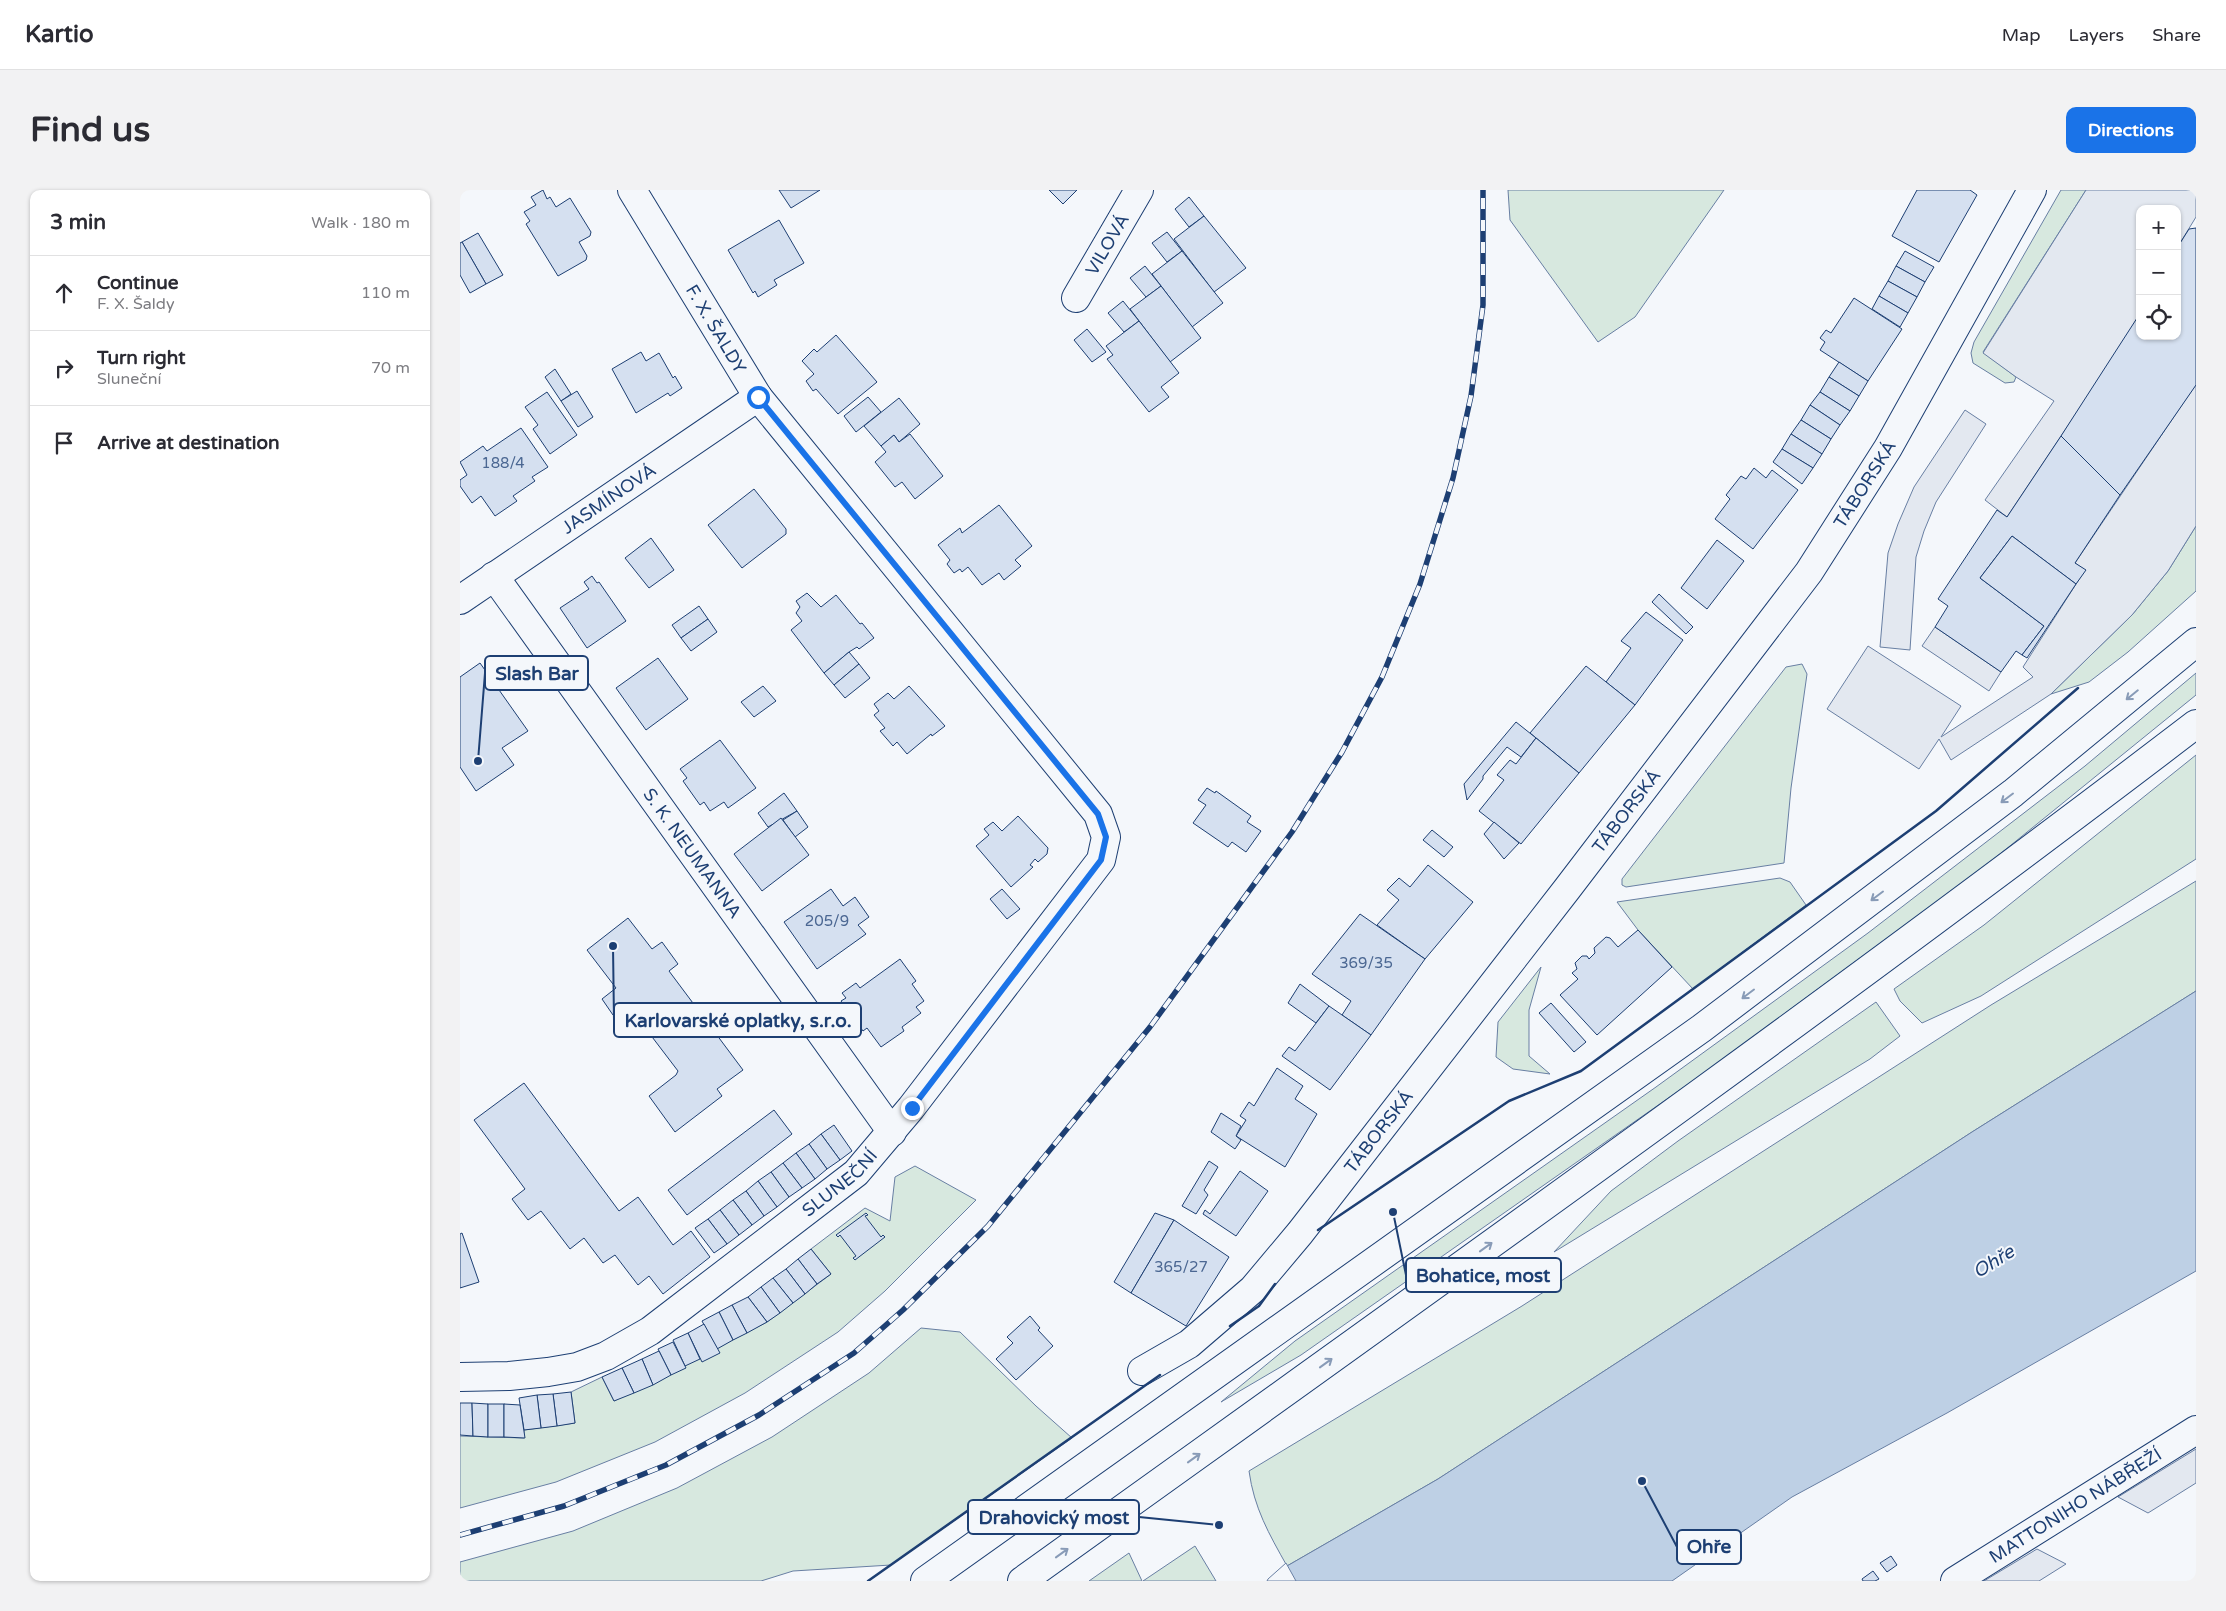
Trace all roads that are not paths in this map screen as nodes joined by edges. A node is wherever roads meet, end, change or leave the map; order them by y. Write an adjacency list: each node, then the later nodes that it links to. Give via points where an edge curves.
1 (632, 190): 5 (main road, F. X. ŠALDY)
2 (1139, 190): 4 (main road, VILOVÁ)
3 (2032, 190): 14 (main road, TÁBORSKÁ, via 1888,448 1809,572 1567,889 1253,1289 1189,1344)
4 (1076, 298)
5 (758, 397): 6 (main road, JASMÍNOVÁ); 12 (main road, F. X. ŠALDY, via 1098,814)
6 (494, 576): 7 (main road, JASMÍNOVÁ); 13 (main road, S. K. NEUMANNA)
7 (460, 600)
8 (2196, 632): 10 (main road)
9 (2196, 642): 10 (main road)
10 (2170, 664): 17 (main road, one-way to 17, via 2013,794 1702,1028)
11 (2196, 724): 18 (main road, one-way to 11, via 1734,1069)
12 (1106, 837): 13 (main road, SLUNEČNÍ, via 1101,860)
13 (892, 1132): 15 (main road, SLUNEČNÍ, via 856,1173 650,1331 606,1356 577,1367 548,1372)
14 (1142, 1371)
15 (460, 1377)
16 (2196, 1430): 19 (main road, MATTONIHO NÁBŘEŽÍ)
17 (925, 1581)
18 (1022, 1581)
19 (1955, 1581)

